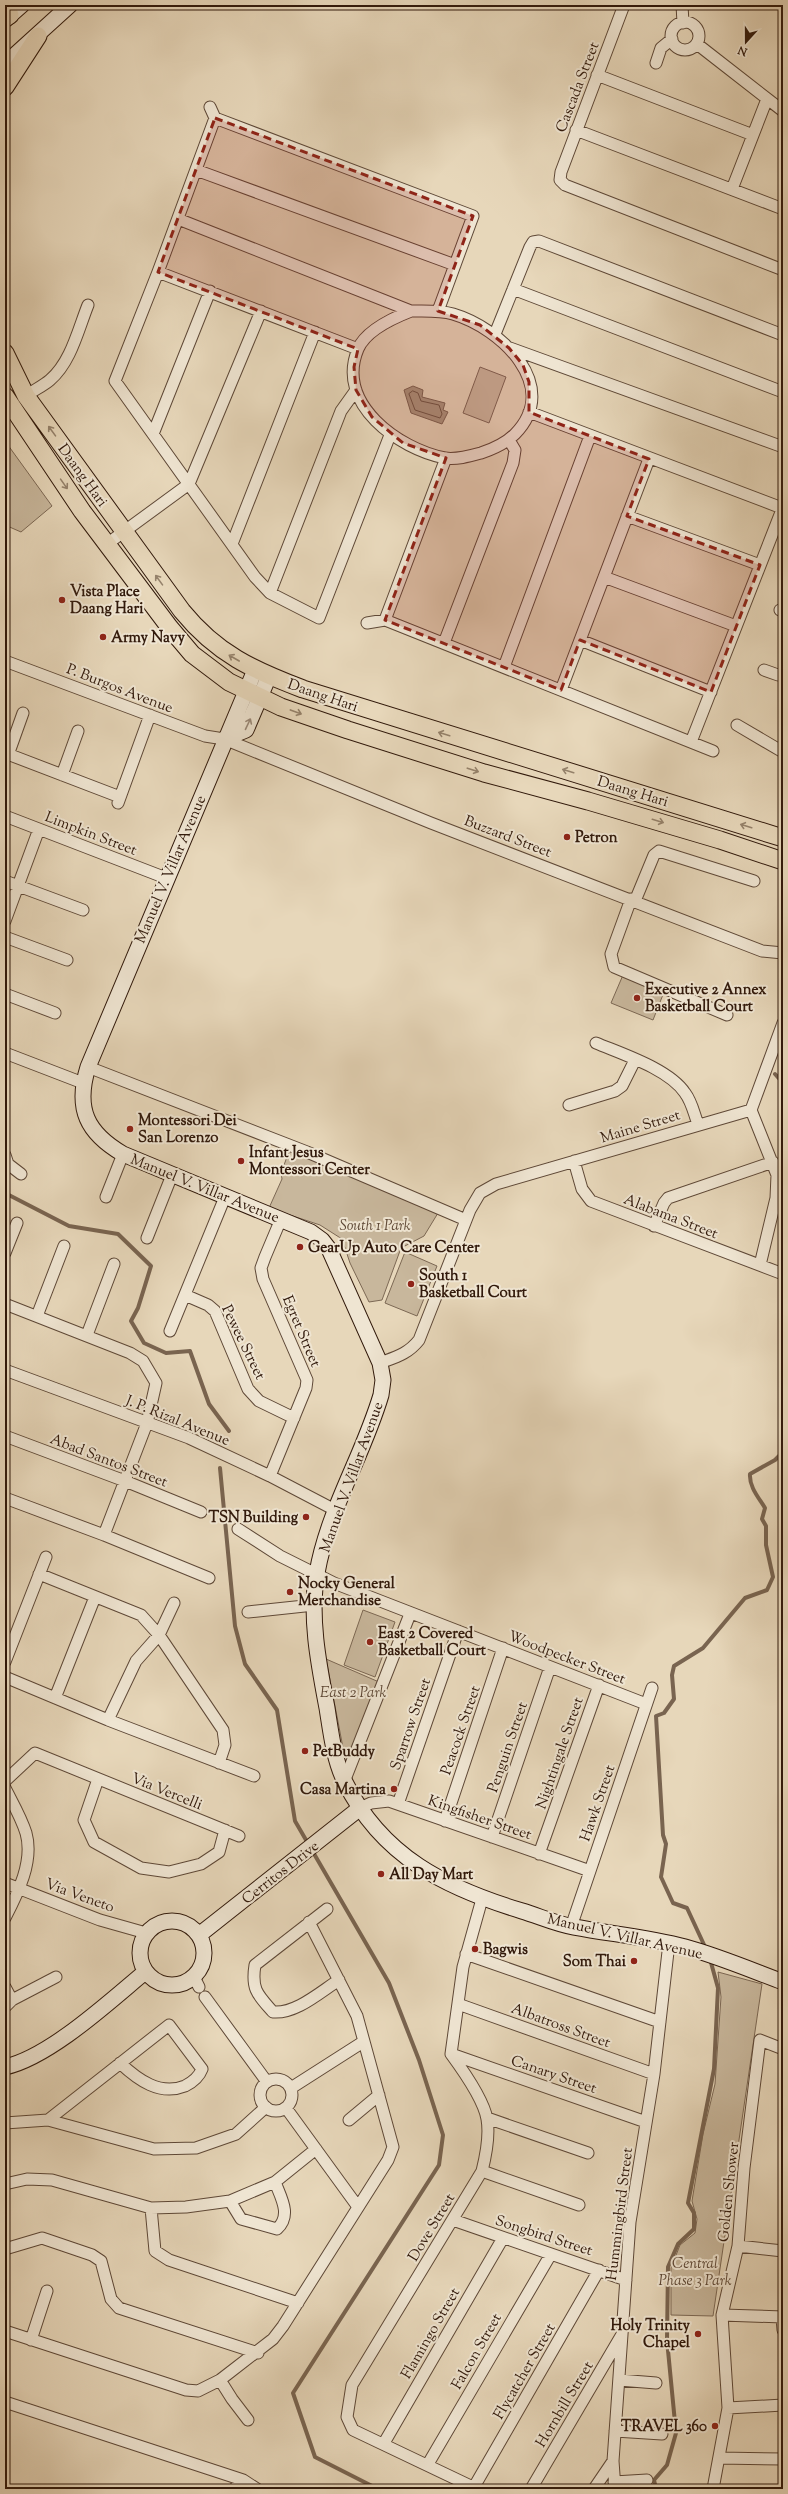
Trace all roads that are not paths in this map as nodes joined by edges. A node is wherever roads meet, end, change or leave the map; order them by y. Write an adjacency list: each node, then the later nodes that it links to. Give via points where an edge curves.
1 (70, 5): 5 (street)
2 (624, 5): 10 (street, Cascada Street)
3 (682, 5): 4 (street)
4 (683, 22): 6 (street, via 673,30); 7 (street, via 692,24 698,31)
5 (38, 36): 9 (street); 11 (main road)
6 (672, 39): 7 (street, via 681,49 690,49); 8 (street, via 661,48)
7 (697, 44): 12 (street)
8 (656, 63)
9 (5, 64)
10 (596, 75): 16 (street, Cascada Street); 17 (street)
11 (5, 87)
12 (767, 100): 14 (street); 17 (street)
13 (210, 107): 15 (street)
14 (783, 111)
15 (215, 118): 18 (street); 22 (street, via 473,216)
16 (576, 130): 19 (street); 23 (street, Cascada Street, via 561,172 560,180 566,185)
17 (754, 135): 19 (street)
18 (196, 170): 21 (street); 22 (street)
19 (732, 190): 20 (street)
20 (783, 209)
21 (178, 219): 24 (street); 29 (street)
22 (455, 265): 30 (street)
23 (783, 270)
24 (158, 272): 26 (street); 42 (street, via 115,381)
25 (513, 289): 32 (street); 33 (street, via 530,247 533,242 539,241); 38 (street)
26 (210, 290): 28 (street); 42 (street)
27 (88, 305): 40 (street, via 67,357 59,369 49,380)
28 (262, 311): 31 (street); 49 (street)
29 (411, 311): 30 (street); 35 (street, via 385,323 370,334)
30 (438, 311): 32 (street, via 466,318)
31 (315, 332): 35 (street); 54 (street)
32 (495, 334): 34 (street)
33 (783, 335)
34 (509, 348): 41 (street, via 523,365 530,382 532,395); 46 (street)
35 (358, 349): 37 (street, via 354,367)
36 (5, 353): 40 (main road, Daang Hari)
37 (356, 390): 43 (street, via 372,417); 57 (street, via 341,411)
38 (783, 392)
39 (5, 396): 53 (main road, Daang Hari, one-way to 53)
40 (26, 396): 52 (main road, Daang Hari, one-way to 40)
41 (529, 412): 44 (street); 45 (street)
42 (153, 434): 49 (street)
43 (390, 435): 47 (street, via 415,449); 57 (street, via 319,618)
44 (590, 436): 48 (street); 64 (street)
45 (509, 440): 47 (street, via 468,457); 62 (street, via 515,450 513,463)
46 (783, 448)
47 (446, 458): 58 (street)
48 (649, 459): 50 (street); 51 (street)
49 (189, 484): 52 (street); 54 (street)
50 (783, 508): 55 (street)
51 (627, 516): 55 (street); 56 (street)
52 (124, 531): 53 (street); 66 (main road, Daang Hari, one-way to 52, via 222,651 195,628)
53 (107, 544): 70 (main road, Daang Hari, via 192,654 210,669)
54 (232, 544): 57 (street, via 255,577)
55 (760, 565): 60 (street)
56 (604, 577): 60 (street); 61 (street)
57 (270, 593)
58 (386, 620): 59 (street); 62 (street)
59 (367, 623)
60 (736, 626): 69 (street)
61 (580, 640): 68 (street); 69 (street)
62 (444, 643): 64 (street)
63 (5, 661): 72 (street, P. Burgos Avenue)
64 (504, 667): 68 (street)
65 (764, 670): 67 (street, via 778,675)
66 (262, 673): 70 (street, Manuel V. Villar Avenue); 81 (main road, Daang Hari, one-way to 66, via 402,721)
67 (783, 673)
68 (561, 690): 76 (street)
69 (711, 692): 76 (street)
70 (252, 695): 75 (street, Manuel V. Villar Avenue); 82 (main road, Daang Hari, one-way to 82, via 312,718 484,773)
71 (23, 713): 79 (street)
72 (150, 716): 75 (street, P. Burgos Avenue, via 205,736); 80 (street, via 119,800)
73 (737, 725): 78 (street)
74 (78, 732): 80 (street)
75 (224, 739): 87 (street, Manuel V. Villar Avenue); 91 (street, Buzzard Street)
76 (691, 742): 77 (street)
77 (713, 751)
78 (783, 752)
79 (6, 754): 80 (street)
80 (62, 775)
81 (594, 779): 82 (main road); 85 (main road, Daang Hari, one-way to 81)
82 (588, 800): 86 (main road, Daang Hari, one-way to 86)
83 (5, 816): 84 (street, Limpkin Street)
84 (39, 829): 87 (street, Limpkin Street); 90 (street)
85 (783, 838)
86 (783, 861)
87 (166, 878): 104 (street, Manuel V. Villar Avenue)
88 (5, 881): 90 (street)
89 (754, 881): 91 (street, via 659,851 654,855)
90 (18, 886): 92 (street); 93 (street)
91 (633, 900): 95 (street, Buzzard Street, via 762,951); 99 (street, via 610,954 614,966)
92 (83, 910)
93 (5, 921)
94 (5, 937): 96 (street)
95 (783, 953)
96 (67, 960)
97 (5, 994): 98 (street)
98 (56, 1013)
99 (726, 1014)
100 (783, 1023): 107 (street)
101 (596, 1043): 103 (street)
102 (5, 1053): 105 (street)
103 (635, 1060): 106 (street, via 622,1086 615,1091); 108 (street, via 678,1084 690,1102)
104 (88, 1068): 105 (street, Manuel V. Villar Avenue); 118 (street, via 307,1152)
105 (83, 1083): 109 (street, Manuel V. Villar Avenue, via 82,1100 93,1130 106,1144)
106 (569, 1105)
107 (751, 1110): 108 (street, Maine Street); 112 (street)
108 (698, 1124): 111 (street, Maine Street)
109 (123, 1154): 114 (street, Manuel V. Villar Avenue); 115 (street)
110 (5, 1155): 113 (street, via 8,1164)
111 (574, 1161): 118 (street, Maine Street, via 488,1188 475,1200); 120 (street, Alabama Street, via 582,1189 591,1201)
112 (773, 1162): 120 (street, via 668,1198); 125 (street, via 778,1185)
113 (21, 1174)
114 (172, 1175): 116 (street, Manuel V. Villar Avenue); 121 (street)
115 (106, 1197)
116 (225, 1197): 117 (street, Manuel V. Villar Avenue); 127 (street)
117 (281, 1219): 132 (street, Manuel V. Villar Avenue, via 311,1232 329,1249); 134 (street, Egret Street, via 262,1268 263,1279 307,1380)
118 (466, 1220): 132 (street, Maine Street, via 419,1340 412,1350)
119 (17, 1222): 123 (street)
120 (654, 1226): 125 (street, Alabama Street)
121 (147, 1238)
122 (64, 1246): 129 (street)
123 (5, 1253)
124 (114, 1264): 131 (street)
125 (760, 1265): 126 (street, Alabama Street)
126 (783, 1274)
127 (185, 1294): 130 (street); 134 (street, Pewee Street, via 215,1311 248,1389 259,1401)
128 (5, 1304): 129 (street)
129 (37, 1316): 131 (street)
130 (170, 1331)
131 (87, 1335): 135 (street, via 143,1361 156,1383)
132 (380, 1363): 140 (street, Manuel V. Villar Avenue, via 383,1380 377,1409)
133 (5, 1370): 135 (street, J. P. Rizal Avenue)
134 (294, 1418): 137 (street, Egret Street)
135 (147, 1423): 137 (street, J. P. Rizal Avenue, via 189,1438); 138 (street)
136 (5, 1436): 138 (street, Abad Santos Street)
137 (270, 1476): 140 (street, J. P. Rizal Avenue)
138 (125, 1481): 141 (street, Abad Santos Street); 143 (street)
139 (5, 1498): 143 (street)
140 (335, 1510): 146 (street, Manuel V. Villar Avenue)
141 (201, 1512)
142 (238, 1529): 146 (street, Woodpecker Street)
143 (104, 1535): 147 (street)
144 (46, 1557): 145 (street)
145 (40, 1574): 148 (street); 156 (street)
146 (316, 1575): 150 (street, Manuel V. Villar Avenue); 152 (street, Woodpecker Street)
147 (209, 1578)
148 (95, 1597): 154 (street, via 141,1616); 161 (street)
149 (174, 1603): 154 (street)
150 (314, 1605): 151 (street); 168 (street, Manuel V. Villar Avenue, via 322,1685 336,1760)
151 (248, 1612)
152 (410, 1614): 153 (street, Woodpecker Street); 168 (street)
153 (458, 1631): 155 (street, Woodpecker Street); 170 (street, Sparrow Street)
154 (159, 1635): 163 (street, via 136,1661); 164 (street, via 223,1730 225,1745)
155 (503, 1648): 157 (street, Woodpecker Street); 172 (street, Peacock Street)
156 (5, 1662)
157 (550, 1667): 159 (street, Woodpecker Street); 175 (street, Penguin Street)
158 (5, 1677): 161 (street)
159 (598, 1685): 162 (street, Woodpecker Street); 176 (street, Nightingale Street)
160 (652, 1688): 162 (street, Hawk Street)
161 (55, 1698): 163 (street)
162 (646, 1704): 177 (street, Hawk Street)
163 (108, 1720): 164 (street)
164 (218, 1763): 165 (street)
165 (254, 1776)
166 (98, 1778): 167 (street, Via Vercelli, via 35,1753); 173 (street, Via Vercelli); 173 (street, via 84,1820 94,1842 141,1868 169,1872 201,1864 218,1852)
167 (5, 1781)
168 (344, 1782): 171 (street, Manuel V. Villar Avenue)
169 (5, 1788): 179 (street, via 26,1833 27,1865)
170 (398, 1804): 171 (street, Kingfisher Street, via 378,1801); 172 (street, Kingfisher Street)
171 (360, 1808): 180 (street, Manuel V. Villar Avenue, via 390,1844 414,1864); 186 (street, Cerritos Drive)
172 (445, 1821): 175 (street, Kingfisher Street)
173 (225, 1830): 174 (street, Via Vercelli)
174 (239, 1836)
175 (492, 1837): 176 (street, Kingfisher Street)
176 (539, 1854): 177 (street, Kingfisher Street)
177 (590, 1871): 184 (street, Hawk Street)
178 (5, 1883): 179 (street, Via Veneto)
179 (20, 1889): 182 (street); 185 (street, Via Veneto, via 100,1920)
180 (482, 1899): 184 (street, Manuel V. Villar Avenue); 188 (street)
181 (327, 1909): 183 (street)
182 (5, 1918)
183 (309, 1922): 191 (street); 191 (street, via 255,1965 255,1991 273,2012 280,2013 298,2006)
184 (571, 1927): 187 (street, Manuel V. Villar Avenue)
185 (146, 1933): 186 (street, via 154,1926 173,1921 192,1928); 189 (street, via 139,1952)
186 (199, 1935): 189 (street, via 204,1957 197,1982 174,1986 163,1984 153,1980)
187 (669, 1943): 192 (street, Manuel V. Villar Avenue, via 720,1958); 197 (street, Hummingbird Street)
188 (466, 1954): 196 (street); 197 (street)
189 (145, 1972): 202 (street, via 86,2022 38,2053)
190 (56, 1977): 195 (street)
191 (339, 1980): 198 (street, via 357,2016)
192 (783, 1982)
193 (5, 1987): 195 (street)
194 (205, 1997): 204 (street)
195 (8, 2003)
196 (458, 2004): 200 (street); 203 (street, Albatross Street)
197 (660, 2022): 203 (street, Hummingbird Street)
198 (363, 2042): 205 (street); 206 (street)
199 (783, 2049): 225 (street, Golden Shower, via 760,2040 744,2168)
200 (451, 2054): 209 (street, Dove Street, via 468,2078); 212 (street, Canary Street)
201 (120, 2063): 201 (street, via 169,2025 202,2069 200,2076 189,2084 176,2090 161,2089 149,2085); 210 (street)
202 (5, 2067)
203 (654, 2074): 212 (street, Hummingbird Street)
204 (267, 2082): 205 (street, via 277,2079 287,2083); 207 (street, via 261,2092 262,2102)
205 (290, 2088): 208 (street, via 292,2098)
206 (379, 2095): 211 (street); 221 (street, via 393,2147 388,2160)
207 (266, 2107): 208 (street, via 276,2111); 210 (street, via 236,2134 196,2148 154,2149)
208 (286, 2108): 214 (street)
209 (487, 2118): 215 (street); 216 (street, Dove Street, via 487,2152)
210 (48, 2120): 213 (street)
211 (349, 2120)
212 (646, 2122): 230 (street, Hummingbird Street, via 630,2222)
213 (5, 2123)
214 (316, 2149): 217 (street); 221 (street)
215 (588, 2153)
216 (482, 2172): 220 (street); 223 (street, Dove Street)
217 (275, 2182): 219 (street); 219 (street, via 286,2211 284,2222 277,2229 241,2219)
218 (5, 2184): 222 (street, via 27,2179 52,2180)
219 (230, 2202): 222 (street)
220 (579, 2205)
221 (358, 2207): 232 (street)
222 (151, 2208): 232 (street, via 155,2251 168,2260)
223 (453, 2220): 224 (street, Songbird Street); 249 (street, Dove Street, via 352,2385 347,2417 353,2430)
224 (503, 2238): 228 (street, Songbird Street); 249 (street, Flamingo Street)
225 (738, 2246): 227 (street); 233 (street, Golden Shower)
226 (5, 2249): 239 (street, via 42,2238 92,2255 101,2261 111,2299 119,2308)
227 (783, 2251)
228 (551, 2254): 229 (street, Songbird Street); 253 (street, Falcon Street)
229 (599, 2270): 230 (street, Songbird Street); 257 (street, Flycatcher Street)
230 (626, 2280): 237 (street, Hummingbird Street)
231 (47, 2291): 238 (street)
232 (298, 2303): 239 (street, via 284,2326)
233 (722, 2315): 234 (street); 245 (street, Golden Shower)
234 (783, 2317): 235 (street)
235 (783, 2330)
236 (5, 2331): 238 (street)
237 (623, 2334): 241 (street, Hummingbird Street); 260 (street, Hornbill Street)
238 (31, 2340): 240 (street, via 186,2390 198,2391)
239 (258, 2353): 240 (street)
240 (220, 2380): 246 (street)
241 (619, 2380): 242 (street); 247 (street, Hummingbird Street)
242 (656, 2382)
243 (5, 2402): 254 (street)
244 (783, 2405): 245 (street)
245 (728, 2408): 250 (street, Golden Shower)
246 (248, 2420)
247 (615, 2431): 248 (street); 252 (street, Hummingbird Street)
248 (662, 2434)
249 (384, 2443): 253 (street, Dove Street)
250 (719, 2458): 251 (street); 262 (street, Golden Shower)
251 (783, 2459)
252 (613, 2461): 256 (street, Hummingbird Street); 261 (street)
253 (428, 2464): 257 (street, Dove Street)
254 (243, 2480): 258 (street); 259 (street)
255 (647, 2480): 256 (street)
256 (615, 2485)
257 (476, 2488)
258 (234, 2489)
259 (257, 2489)
260 (531, 2489)
261 (594, 2489)
262 (713, 2489)

